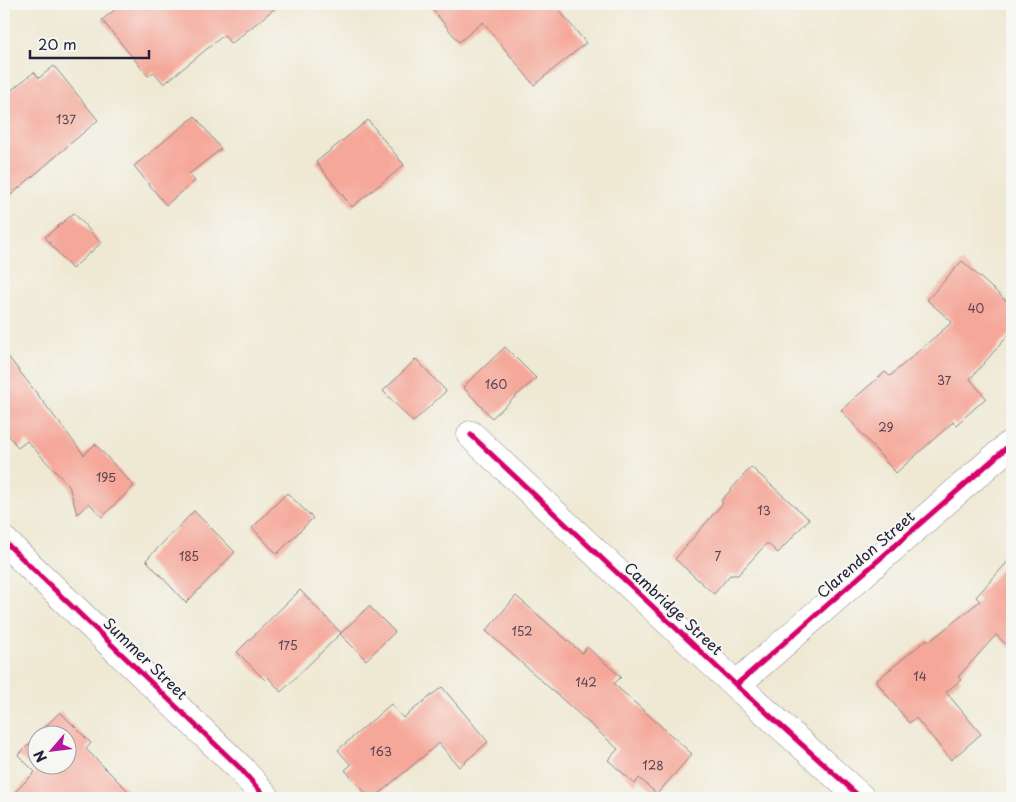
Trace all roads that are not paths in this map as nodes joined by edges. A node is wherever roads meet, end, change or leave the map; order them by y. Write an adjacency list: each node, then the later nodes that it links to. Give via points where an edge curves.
1 (470, 435): 4 (street, Cambridge Street)
2 (1012, 443): 4 (street, Clarendon Street)
3 (4, 541): 5 (street, Summer Street, via 240,768)
4 (736, 685): 6 (street, Cambridge Street)
5 (266, 798)
6 (861, 798)

